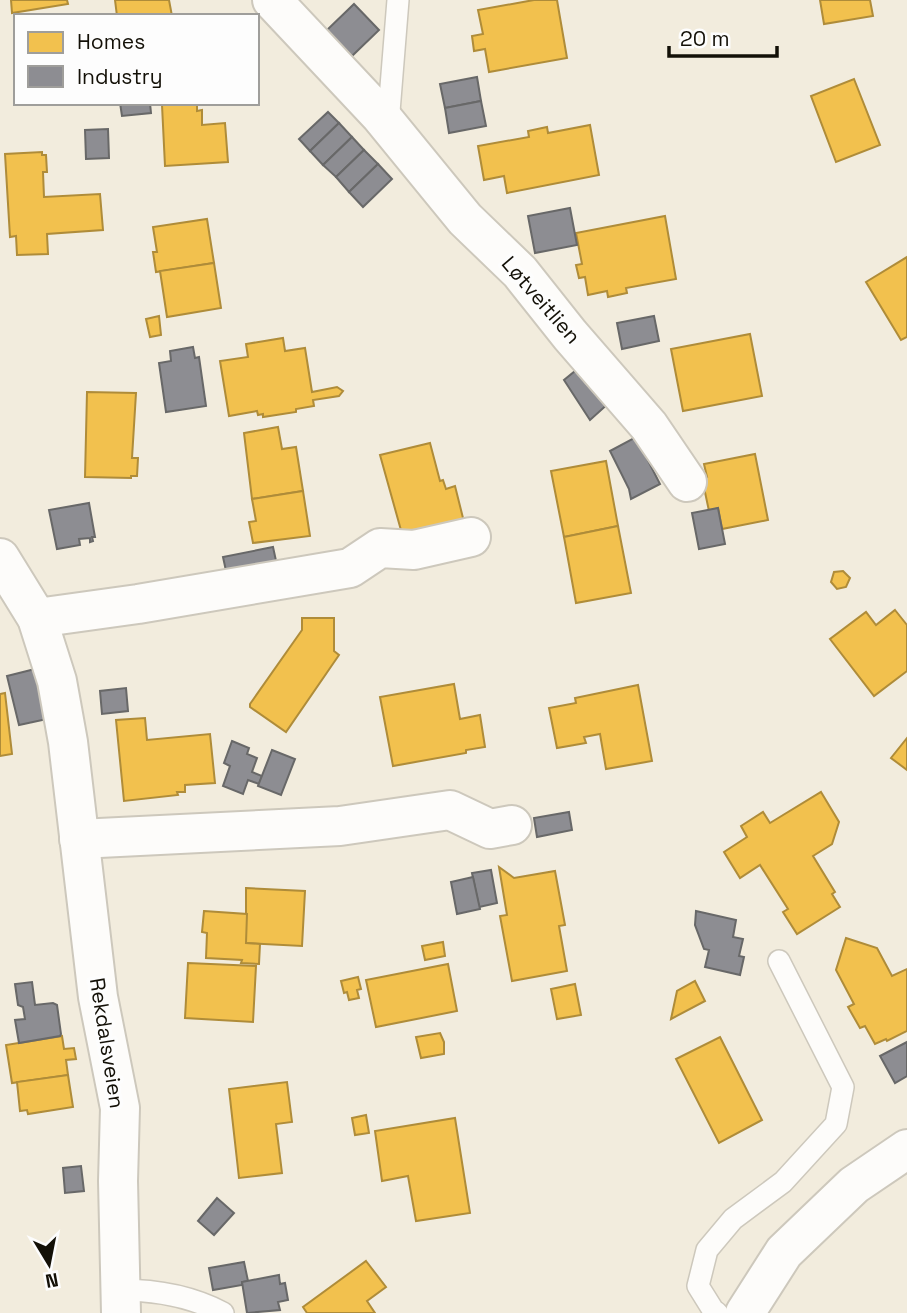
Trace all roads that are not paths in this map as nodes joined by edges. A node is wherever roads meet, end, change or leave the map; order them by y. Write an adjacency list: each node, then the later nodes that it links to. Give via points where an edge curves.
1 (272, 0): 3 (street, Løtveitlien)
2 (398, 0): 3 (lane)
3 (387, 126): 4 (street, Løtveitlien, via 622,393)
4 (687, 482)
5 (471, 537): 7 (street, via 414,550 380,548 350,568)
6 (0, 558): 7 (street, Rekdalsveien)
7 (37, 618): 9 (street, Rekdalsveien, via 59,693)
8 (512, 825): 9 (street, via 490,829 450,810 340,825)
9 (79, 839): 12 (street, Rekdalsveien, via 98,997 120,1108)
10 (779, 961): 14 (lane, via 843,1087 836,1124 783,1182 733,1219 706,1250 698,1286)
11 (907, 1149): 15 (street, via 854,1185 784,1252)
12 (120, 1302): 13 (lane, Rekdalsveien, via 144,1290 179,1295)
13 (223, 1313)
14 (717, 1313)
15 (745, 1313)

